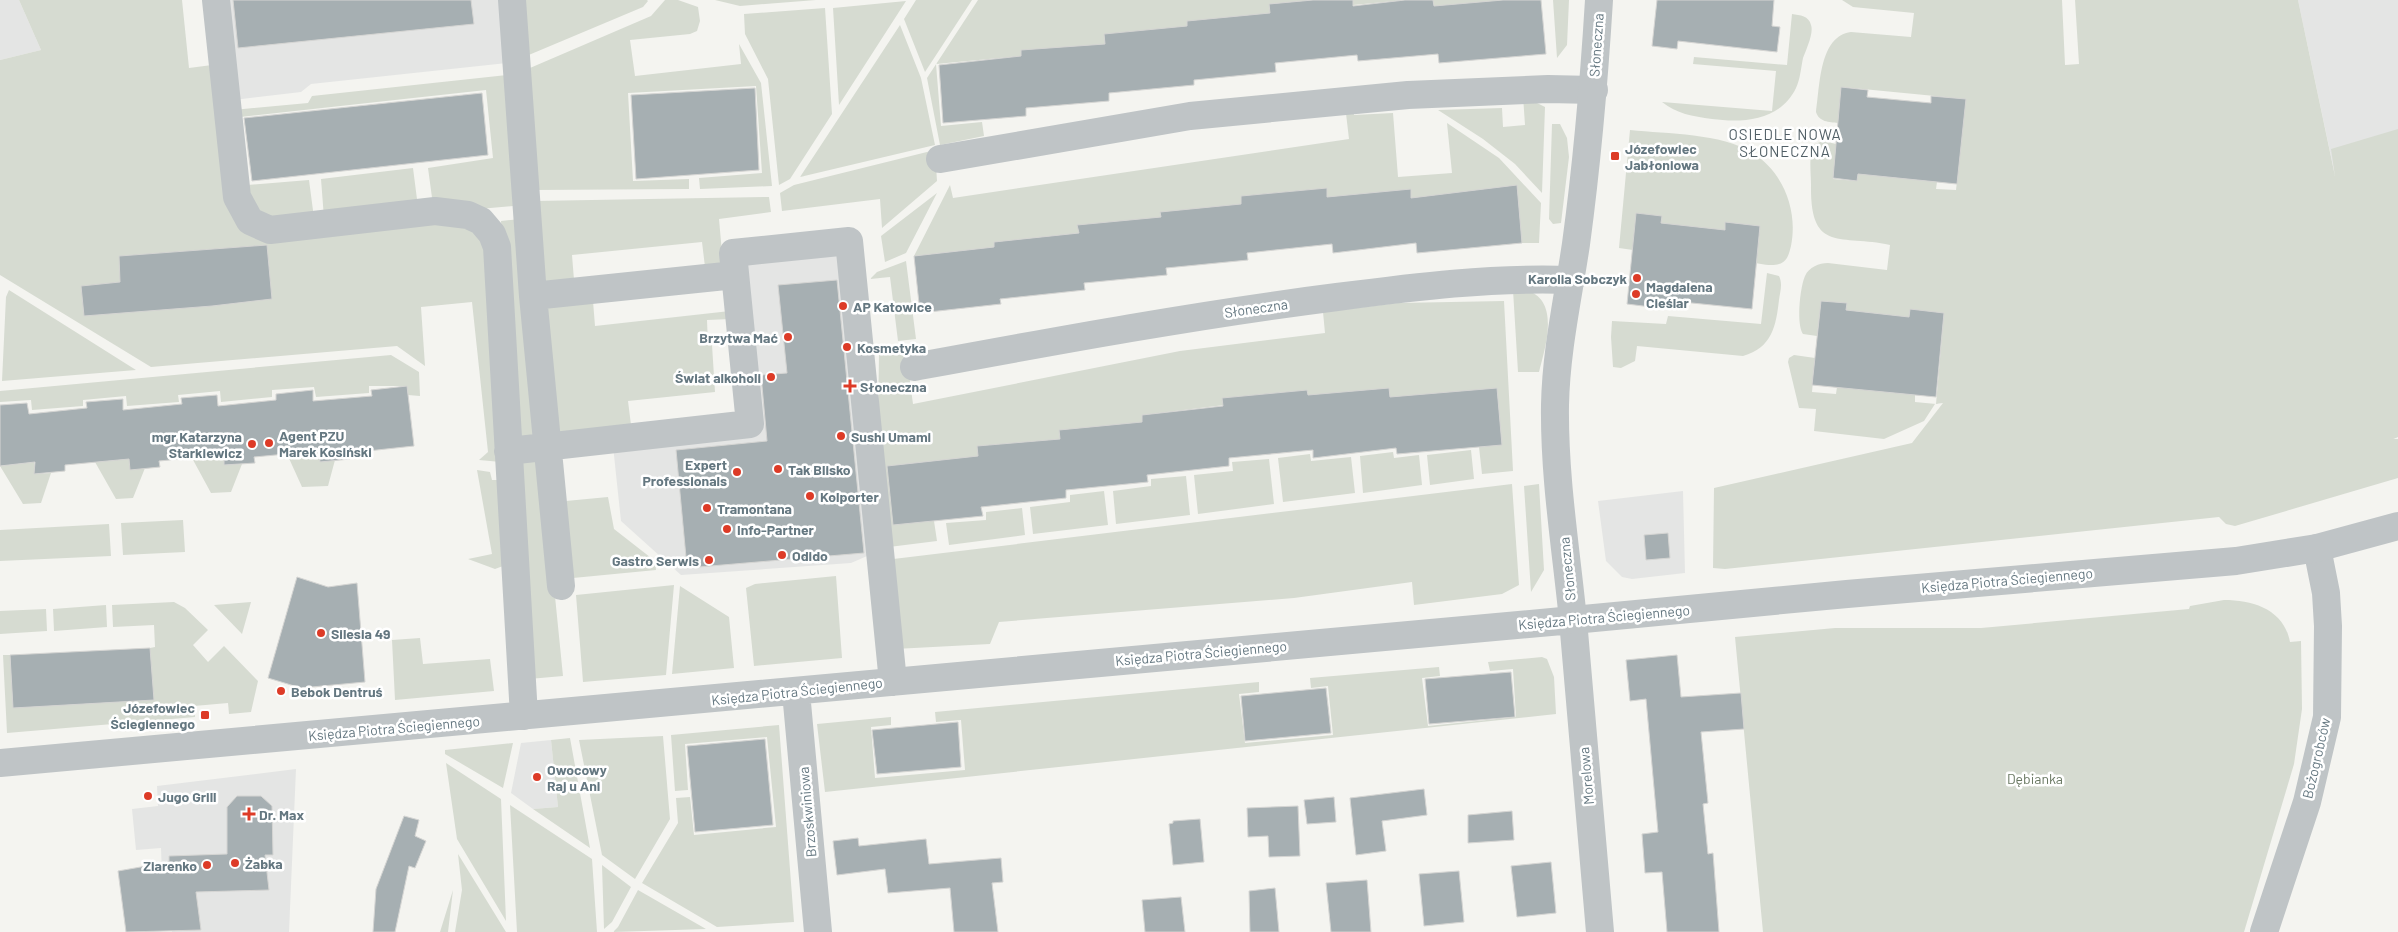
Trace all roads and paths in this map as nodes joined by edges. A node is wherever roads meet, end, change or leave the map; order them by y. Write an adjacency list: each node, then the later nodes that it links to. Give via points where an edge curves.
1 (216, 0): 11 (street, via 237,197 250,221 270,230 435,211 468,215 481,221 492,234 497,246)
2 (512, 0): 8 (street)
3 (1600, 0): 4 (street, Słoneczna)
4 (1594, 90): 5 (street, Słoneczna, via 1408,95 1190,116); 7 (street, Słoneczna)
5 (940, 159)
6 (735, 275): 8 (street); 10 (street, via 750,424); 16 (street, via 733,253 849,241)
7 (1571, 280): 9 (street, Słoneczna, via 1508,280 1293,303 1178,319); 15 (street, Słoneczna, via 1557,359 1555,406 1557,474)
8 (533, 296): 10 (street)
9 (914, 367)
10 (548, 447): 11 (street); 14 (street)
11 (508, 451): 18 (street)
12 (2398, 526): 13 (street, Księdza Piotra Ściegiennego)
13 (2317, 548): 15 (street, Księdza Piotra Ściegiennego, via 2236,561); 22 (street, Bożogrobców, via 2326,592 2327,717 2307,802)
14 (561, 586)
15 (1572, 620): 16 (street, Księdza Piotra Ściegiennego); 21 (street, Morelowa)
16 (892, 682): 17 (street, Księdza Piotra Ściegiennego)
17 (796, 692): 18 (street, Księdza Piotra Ściegiennego); 20 (street, Brzoskwiniowa)
18 (524, 716): 19 (street, Księdza Piotra Ściegiennego)
19 (0, 763)
20 (818, 932)
21 (1600, 932)
22 (2264, 932)

